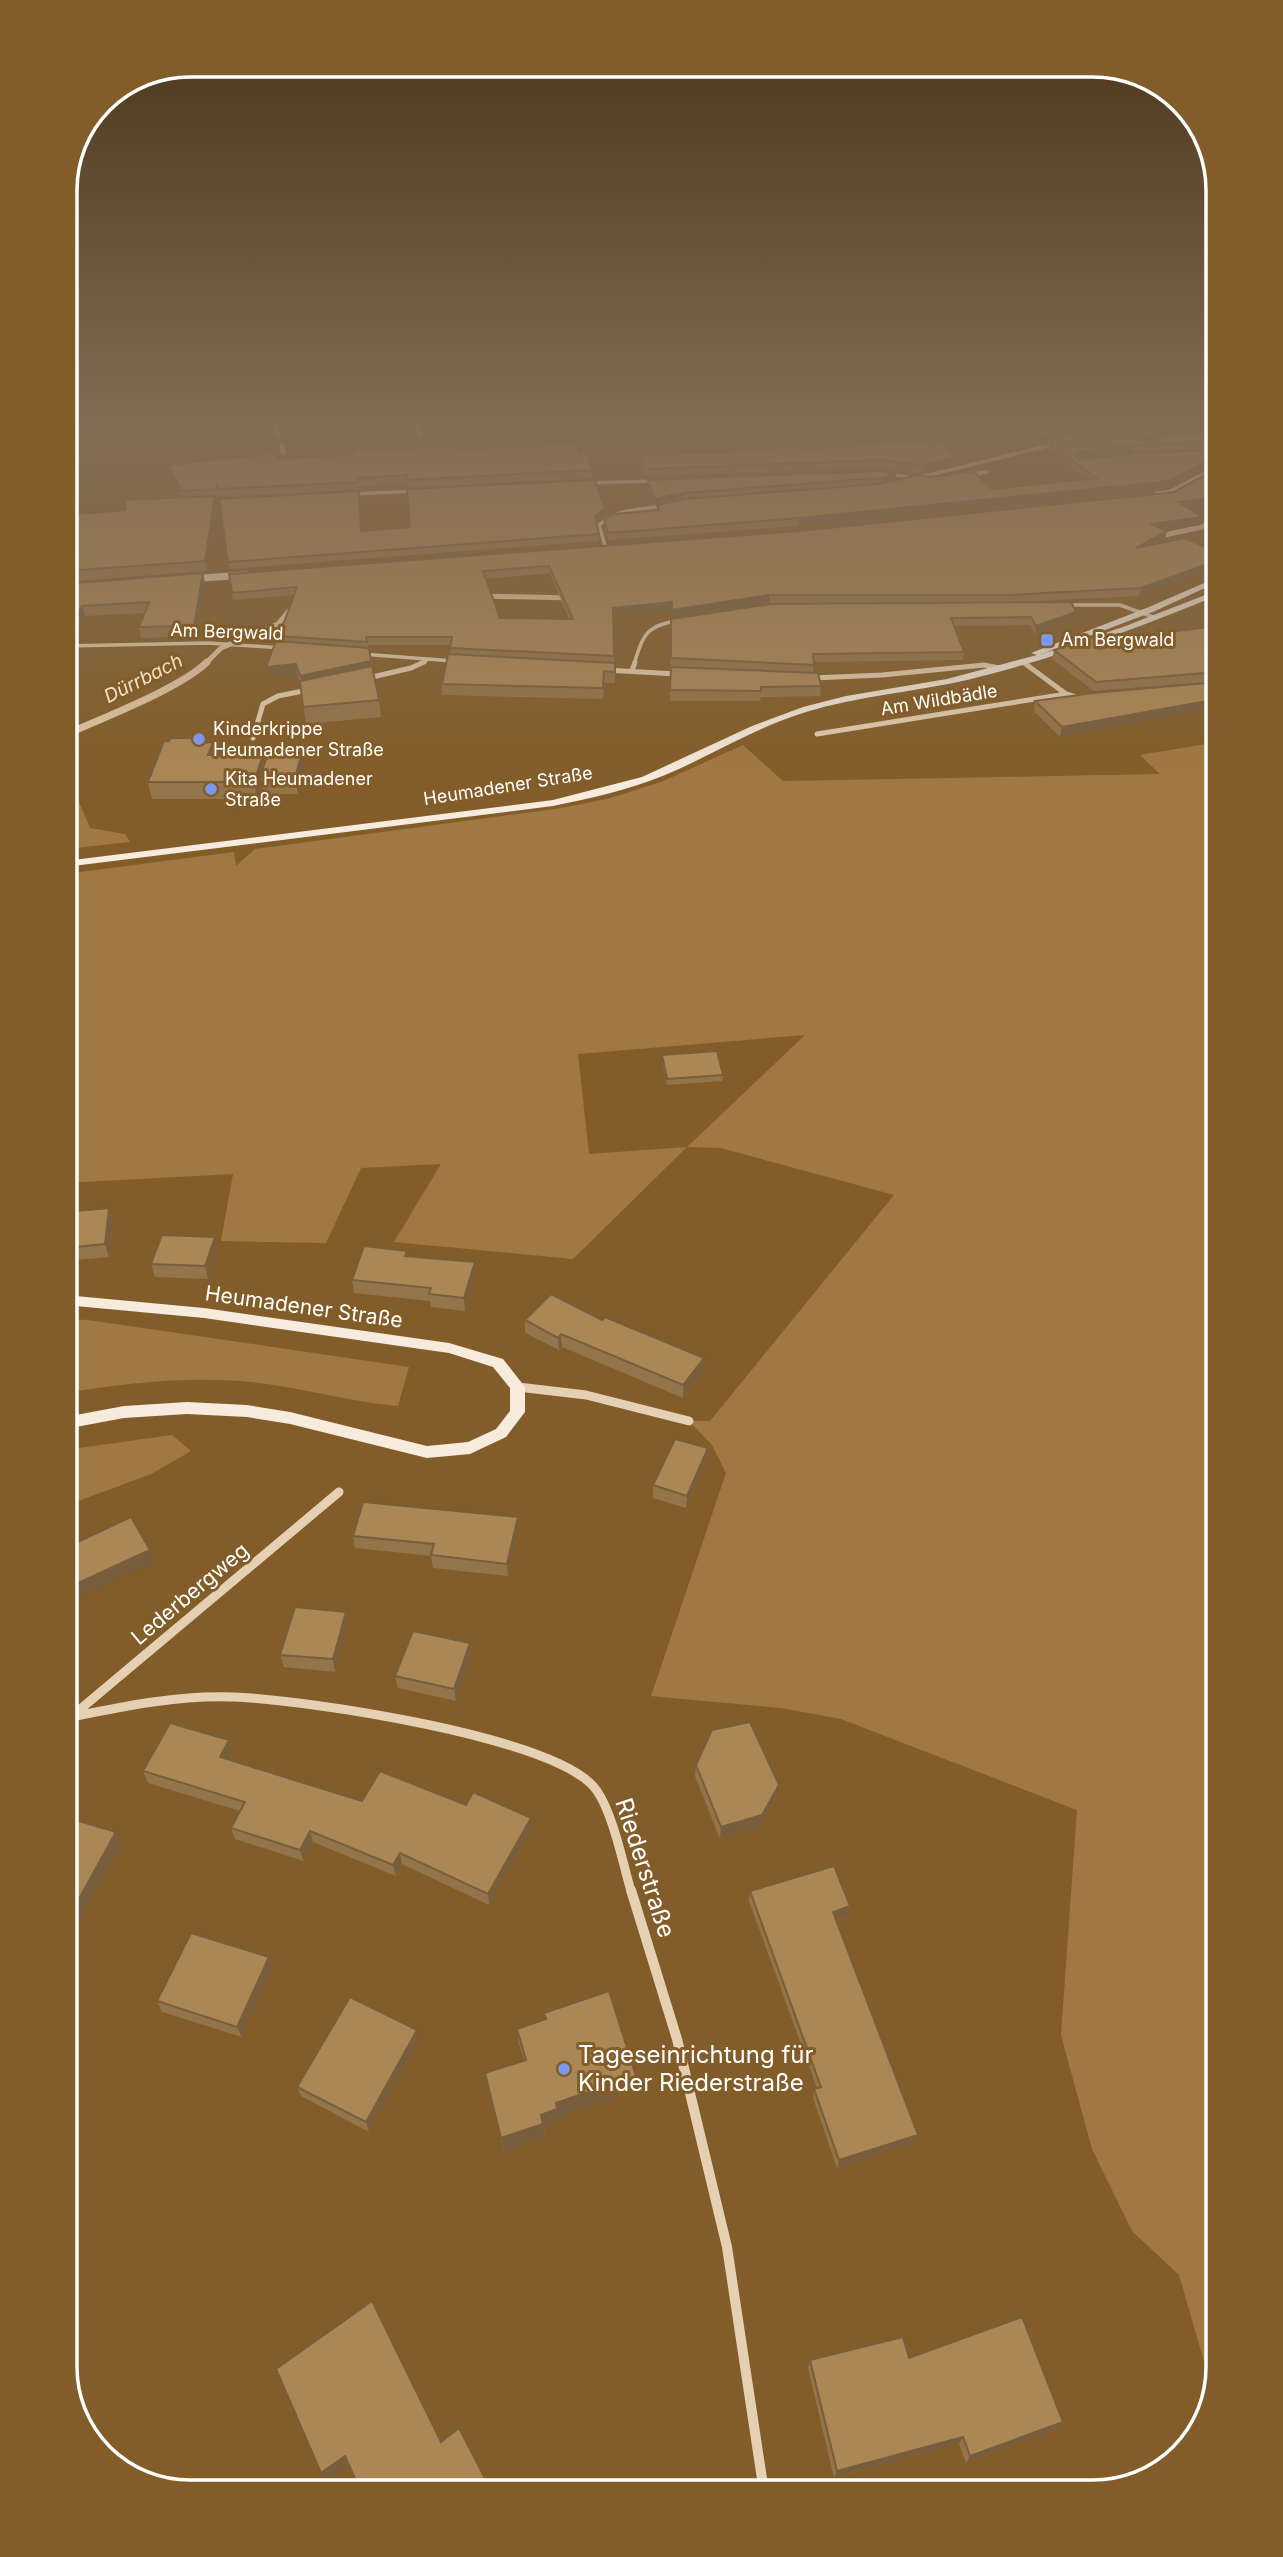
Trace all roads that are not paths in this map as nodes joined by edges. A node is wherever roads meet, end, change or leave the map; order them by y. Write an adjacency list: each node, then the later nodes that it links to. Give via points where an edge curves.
1 (607, 541): 2 (street)
2 (609, 546): 3 (street)
3 (595, 547)
4 (257, 574): 5 (street)
5 (177, 580)
6 (1206, 584): 9 (main road, Heumadener Straße)
7 (1206, 597): 10 (main road, Heumadener Straße)
8 (1060, 605): 9 (street, via 1120,605)
9 (1142, 612): 10 (street); 17 (main road, Heumadener Straße, via 1042,648)
10 (1156, 618): 17 (main road, Heumadener Straße)
11 (682, 620): 20 (street, via 653,625 644,632)
12 (77, 646): 13 (street, Am Bergwald, via 208,643)
13 (291, 649)
14 (360, 654): 15 (street)
15 (429, 660): 16 (street); 22 (street)
16 (456, 661)
17 (1022, 661): 18 (main road, Heumadener Straße); 25 (street, Am Wildbädle)
18 (999, 668): 23 (street); 29 (main road, Heumadener Straße, via 807,708 753,727 674,768 553,803)
19 (591, 669): 20 (street)
20 (632, 671): 21 (street)
21 (686, 674)
22 (365, 678)
23 (801, 678)
24 (315, 688): 28 (street, via 263,704)
25 (1066, 694): 26 (street, Am Wildbädle); 27 (street, Am Wildbädle)
26 (1084, 698)
27 (817, 734)
28 (253, 738)
29 (77, 862)
30 (77, 1301): 31 (main road, Heumadener Straße, via 204,1313 449,1348 498,1363)
31 (519, 1387): 32 (main road, via 517,1412 501,1433 470,1448 427,1452 247,1411 187,1408); 33 (street, via 586,1395)
32 (77, 1421)
33 (689, 1421)
34 (339, 1492): 35 (street, Lederbergweg)
35 (77, 1712)
36 (77, 1718): 37 (street, Riederstraße, via 155,1700 234,1697 343,1709 461,1731 563,1764 597,1790 677,2039 727,2247)
37 (762, 2480)

